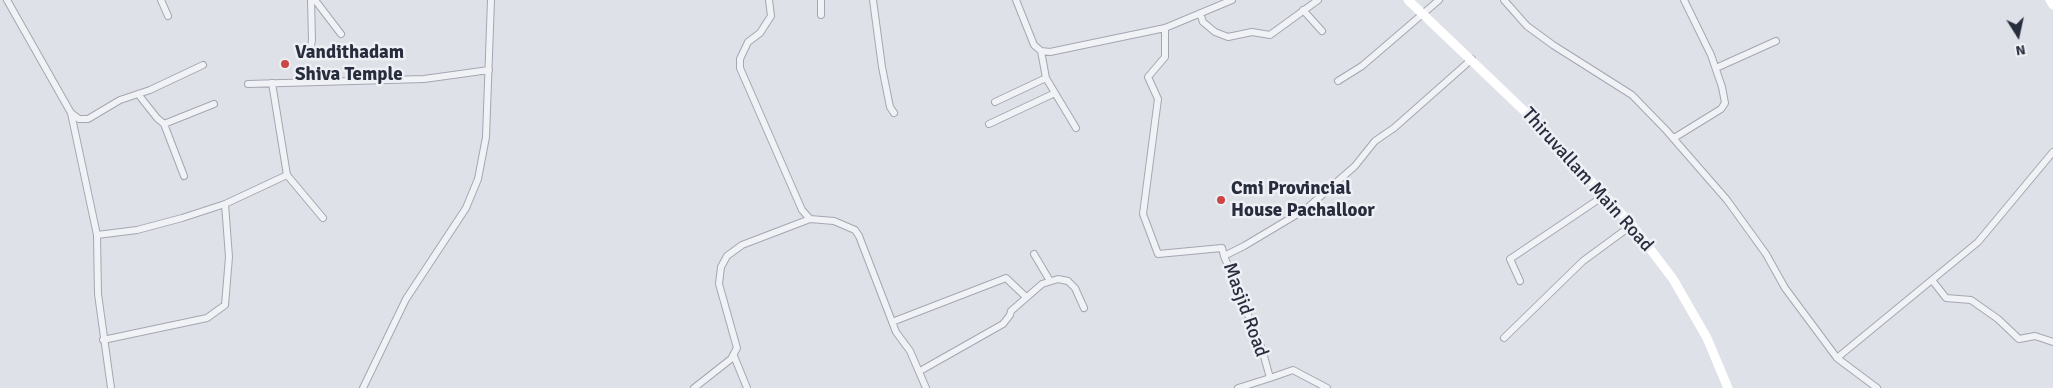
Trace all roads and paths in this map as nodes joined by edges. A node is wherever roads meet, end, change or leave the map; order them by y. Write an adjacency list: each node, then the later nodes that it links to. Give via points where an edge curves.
1 (6, 0): 41 (street)
2 (160, 0): 22 (street)
3 (310, 0): 28 (street)
4 (315, 0): 25 (street)
5 (491, 0): 32 (street)
6 (769, 0): 53 (street, via 771,16 760,33 748,42 740,68 802,210)
7 (821, 0): 21 (street)
8 (873, 0): 42 (street, via 883,75)
9 (1016, 0): 27 (street, via 1034,45)
10 (1232, 0): 19 (street)
11 (1318, 0): 18 (street)
12 (1408, 0): 20 (main road, Thiruvallam Main Road)
13 (1439, 0): 20 (street)
14 (1504, 0): 46 (street, via 1527,26 1552,45 1632,95)
15 (1684, 0): 31 (street)
16 (2050, 0): 17 (main road)
17 (2053, 5)
18 (1303, 10): 19 (street, via 1270,35 1252,32 1228,37 1203,22); 24 (street)
19 (1200, 13): 23 (street)
20 (1422, 14): 29 (main road, Thiruvallam Main Road); 34 (street, via 1362,66)
21 (821, 15)
22 (168, 16)
23 (1165, 28): 27 (street); 57 (street, via 1165,56 1148,77 1158,99 1143,214 1158,254 1222,248)
24 (1322, 31)
25 (341, 34)
26 (1776, 41): 31 (street)
27 (1041, 51): 33 (street)
28 (310, 54)
29 (1472, 60): 50 (main road, Thiruvallam Main Road, via 1577,163); 57 (street, Masjid Road, via 1375,141 1355,166 1306,209)
30 (203, 65): 38 (street)
31 (1716, 68): 46 (street, via 1725,97 1722,109)
32 (489, 70): 35 (street, via 424,79); 72 (street, via 486,137 478,179 466,208 406,299)
33 (1046, 78): 37 (street); 39 (street)
34 (1338, 81)
35 (272, 83): 36 (street); 48 (street)
36 (248, 84)
37 (1055, 93): 44 (street); 45 (street)
38 (138, 94): 41 (street, via 88,118 79,119); 43 (street)
39 (995, 102)
40 (214, 104): 43 (street)
41 (71, 113): 55 (street)
42 (894, 113)
43 (164, 124): 49 (street)
44 (989, 124)
45 (1076, 128)
46 (1674, 138): 68 (street, via 1727,200 1766,254 1785,288)
47 (2053, 152): 58 (street, via 1978,242)
48 (287, 174): 51 (street); 52 (street)
49 (184, 176)
50 (1605, 195): 54 (main road, Thiruvallam Main Road); 60 (street, via 1510,259)
51 (225, 204): 55 (street, via 137,230); 65 (street, via 229,257 225,305 207,318)
52 (323, 218)
53 (810, 219): 63 (street, via 834,222 855,230); 67 (street, via 742,245 727,256 721,267 719,284 737,343)
54 (1632, 225): 64 (street, via 1583,261); 78 (main road, Thiruvallam Main Road, via 1674,278 1707,338)
55 (97, 235): 65 (street)
56 (1034, 254): 59 (street)
57 (1224, 256): 70 (street, Masjid Road, via 1262,349)
58 (1932, 280): 66 (street, via 1946,298 1971,300 2019,339 2035,336); 68 (street)
59 (1050, 281): 61 (street, via 1036,287); 62 (street, via 1071,283)
60 (1520, 281)
61 (1026, 297): 63 (street, via 1006,278); 69 (street, via 1003,324)
62 (1084, 308)
63 (892, 322): 69 (street)
64 (1504, 338)
65 (103, 340): 71 (street)
66 (2053, 342)
67 (734, 356): 73 (street); 74 (street)
68 (1837, 358): 79 (street)
69 (920, 371): 75 (street)
70 (1270, 378): 76 (street, Masjid Road); 77 (street, via 1293,370)
71 (111, 388)
72 (363, 388)
73 (694, 388)
74 (747, 388)
75 (926, 388)
76 (1238, 388)
77 (1327, 388)
78 (1728, 388)
79 (1877, 388)

